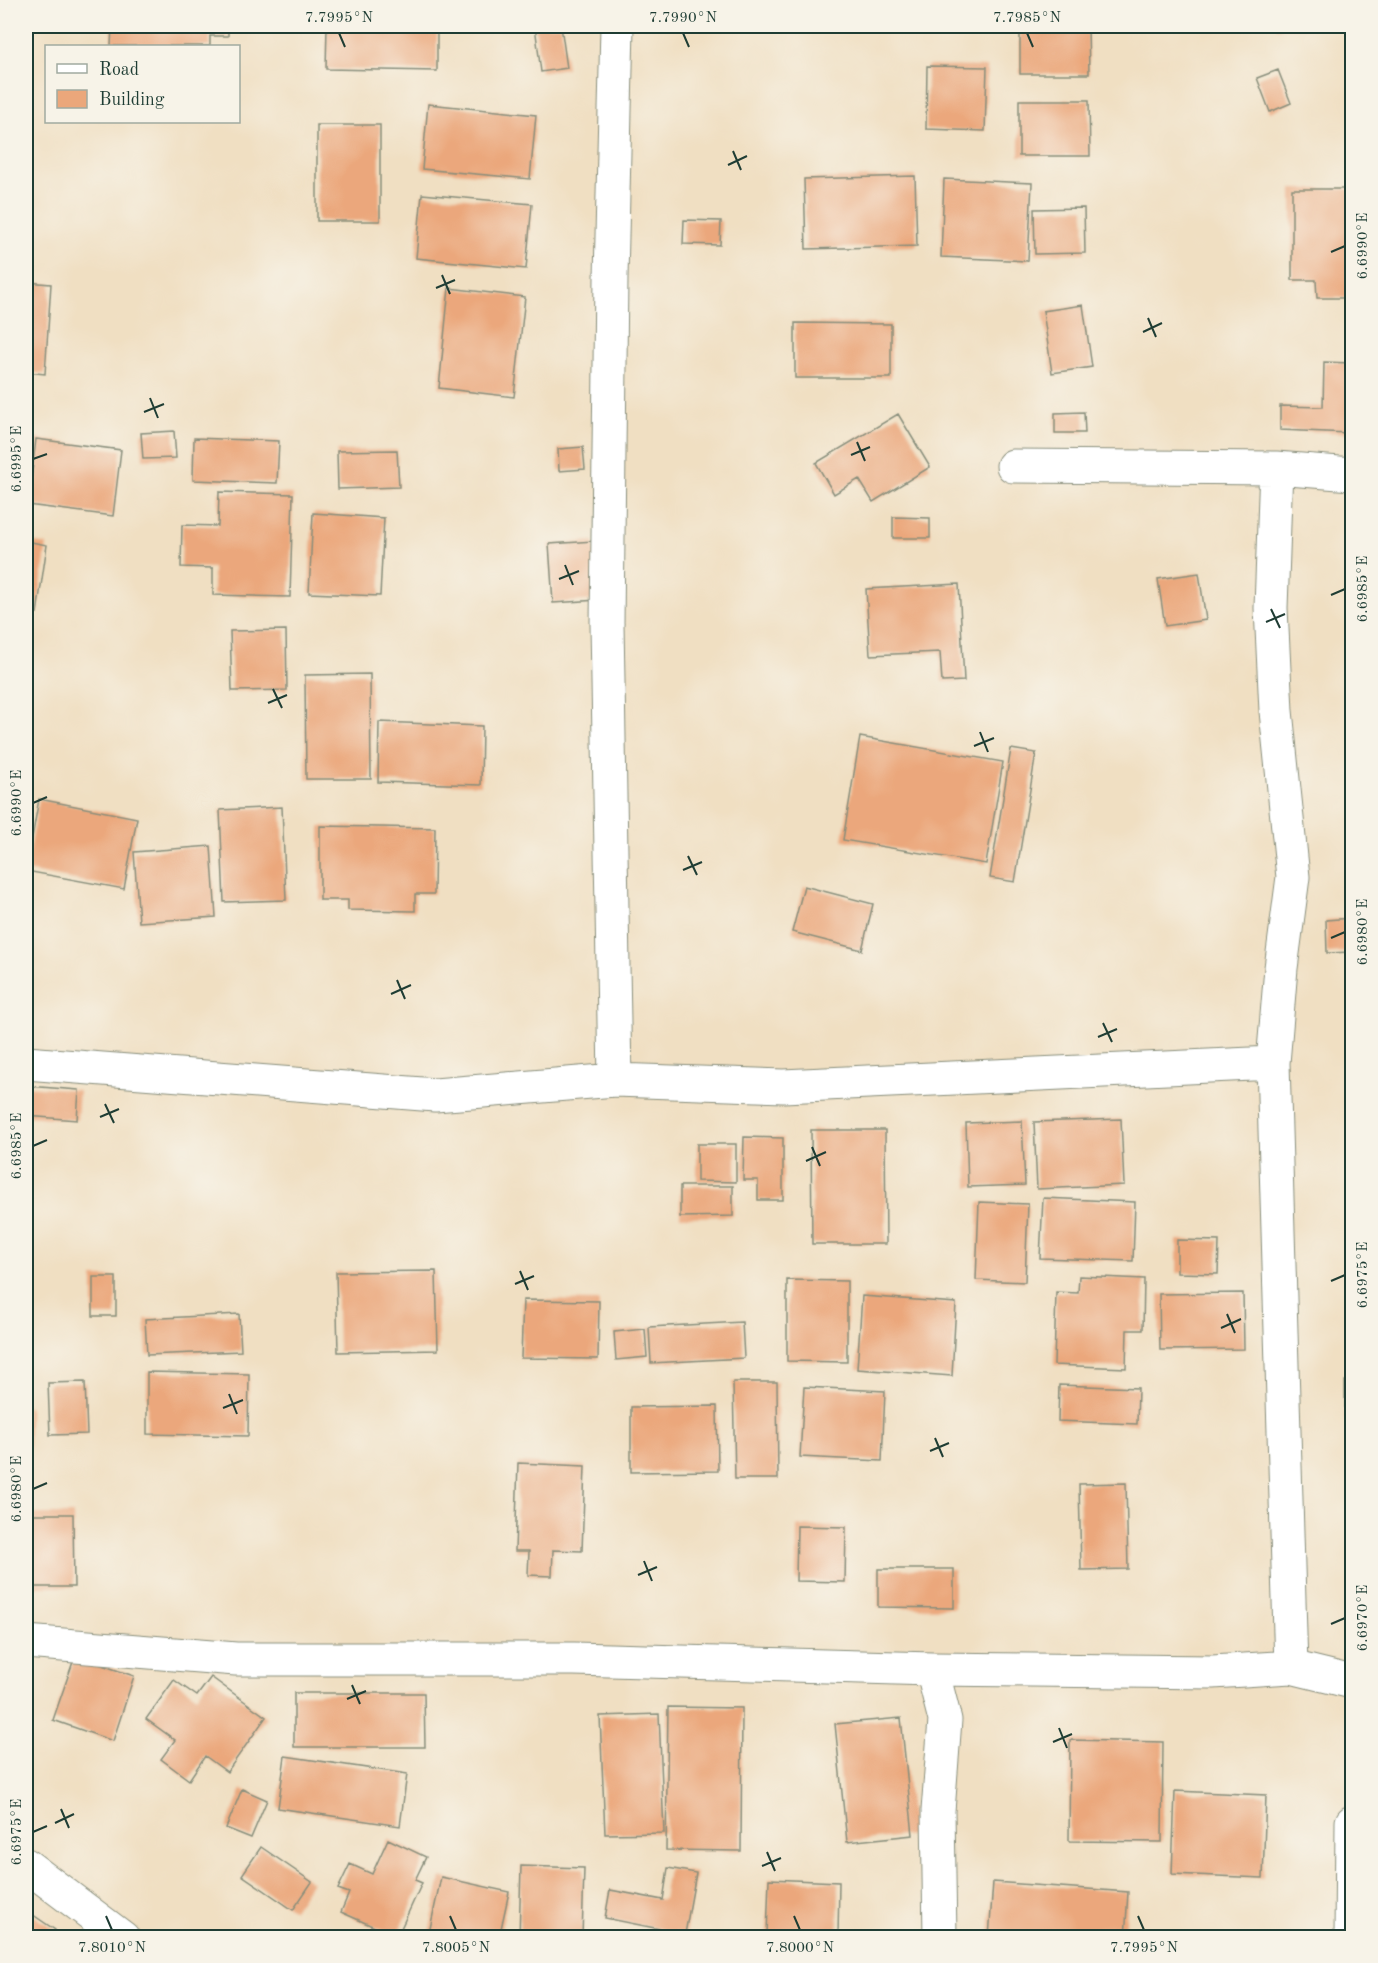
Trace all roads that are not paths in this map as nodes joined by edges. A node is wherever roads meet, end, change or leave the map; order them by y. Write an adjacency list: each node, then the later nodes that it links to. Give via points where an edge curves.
1 (617, 26): 7 (street, via 607,624)
2 (1013, 466): 3 (street)
3 (1276, 468): 4 (street); 6 (street, via 1270,608 1293,877)
4 (1353, 474)
5 (26, 1063): 7 (street, via 435,1095)
6 (1273, 1063): 7 (street, via 783,1086); 9 (street)
7 (615, 1080)
8 (26, 1641): 10 (street, via 236,1659 574,1659)
9 (1291, 1667): 10 (street, via 1213,1672); 11 (street)
10 (932, 1670): 15 (street, via 945,1719 938,1811)
11 (1353, 1682)
12 (1353, 1822): 16 (street)
13 (26, 1865): 14 (street)
14 (123, 1938)
15 (940, 1938)
16 (1351, 1938)

